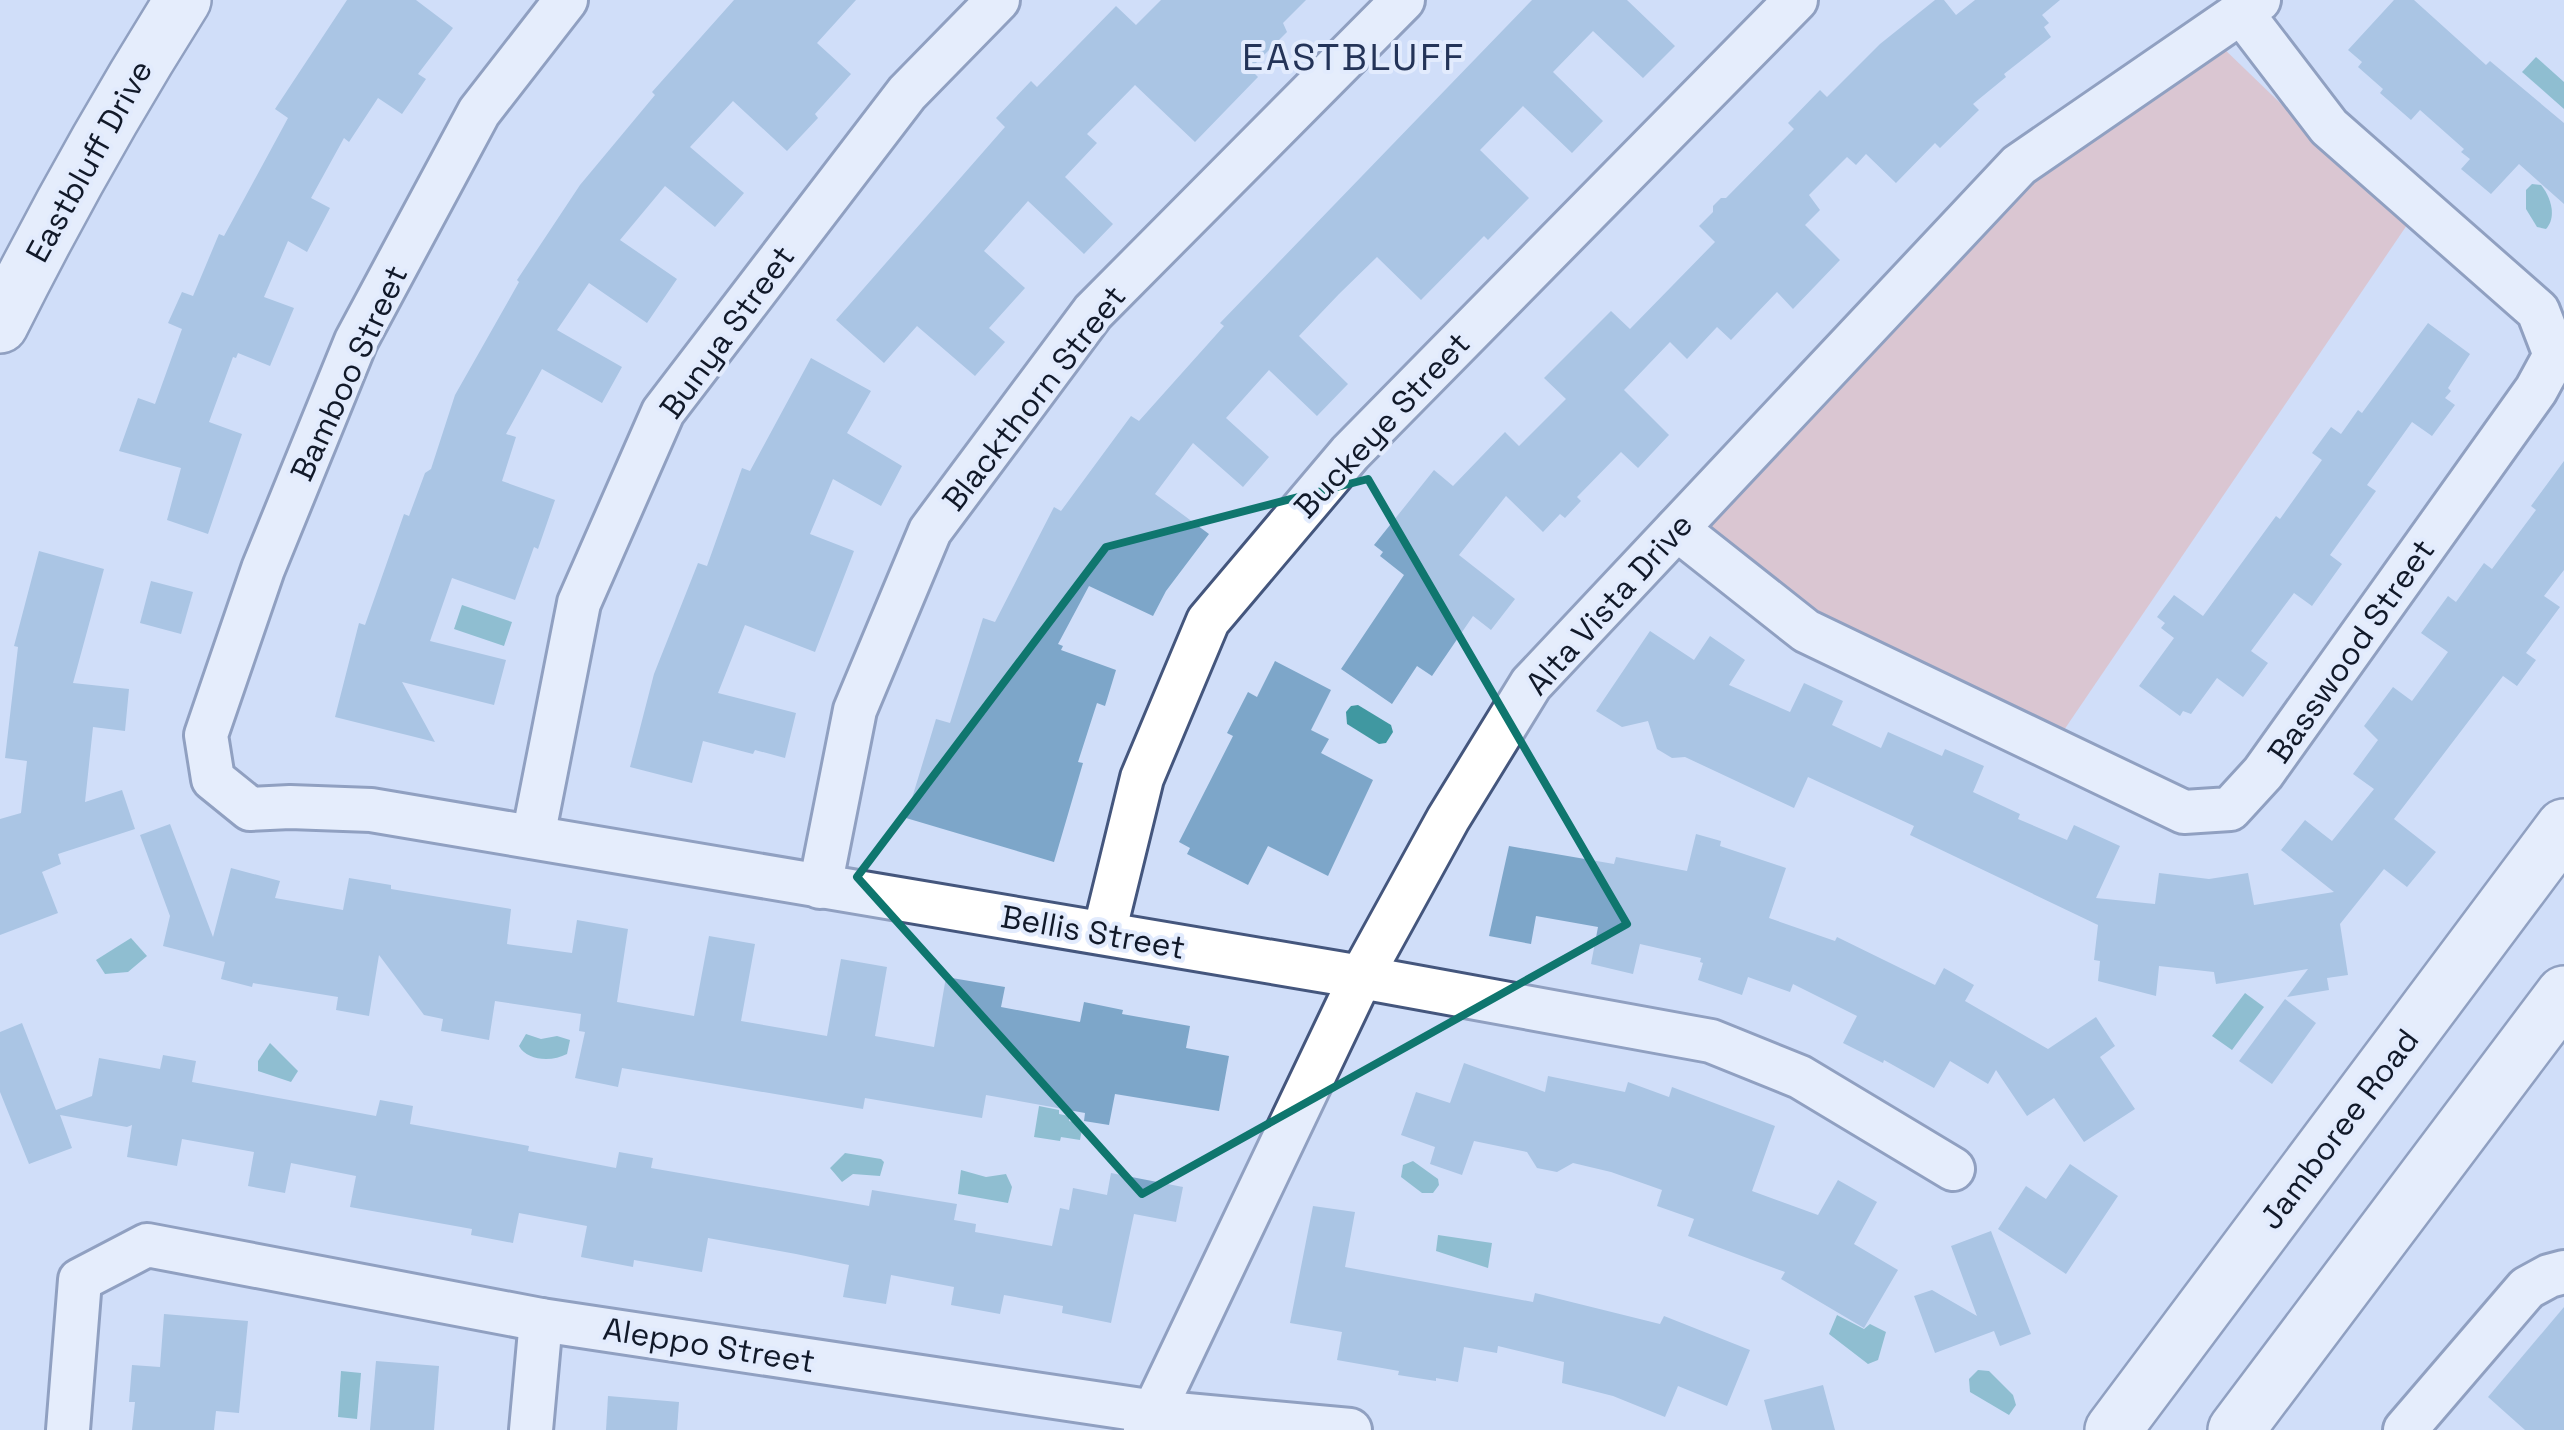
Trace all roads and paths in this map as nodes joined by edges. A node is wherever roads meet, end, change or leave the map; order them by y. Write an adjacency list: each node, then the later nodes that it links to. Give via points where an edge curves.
1 (183, 0): 7 (main road, Eastbluff Drive, via 54,216)
2 (566, 0): 9 (street, Bamboo Street, via 479,112 356,341 262,569 206,736)
3 (998, 0): 11 (street, Bunya Street, via 907,94 664,412 580,603)
4 (1402, 0): 12 (street, Blackthorn Street, via 1094,312 930,531 854,710)
5 (1796, 0): 13 (street, Buckeye Street, via 1350,453 1208,622 1142,778)
6 (2250, 6): 8 (street, Alta Vista Drive, via 2019,165); 8 (street, Basswood Street, via 2330,128 2538,311 2555,355 2263,773 2230,809 2184,812 1806,631)
7 (0, 326)
8 (1677, 529): 14 (street, Alta Vista Drive, via 1531,684)
9 (212, 779): 11 (street, Bellis Street, via 250,810 371,810)
10 (2564, 827): 23 (main road, Jamboree Road)
11 (532, 837): 12 (street, Bellis Street)
12 (820, 887): 13 (street, Bellis Street)
13 (1104, 933): 14 (street, Bellis Street)
14 (1361, 977): 16 (street, Bellis Street, via 1711,1041 1800,1076); 19 (street, Alta Vista Drive)
15 (2564, 994): 24 (main road)
16 (1953, 1168)
17 (2564, 1272): 25 (street, via 2528,1288)
18 (541, 1320): 19 (street, Aleppo Street); 20 (street, Aleppo Street, via 147,1245 80,1280); 21 (street)
19 (1150, 1421): 22 (street, Aleppo Street)
20 (68, 1430)
21 (530, 1430)
22 (1350, 1430)
23 (2112, 1430)
24 (2236, 1430)
25 (2405, 1430)

